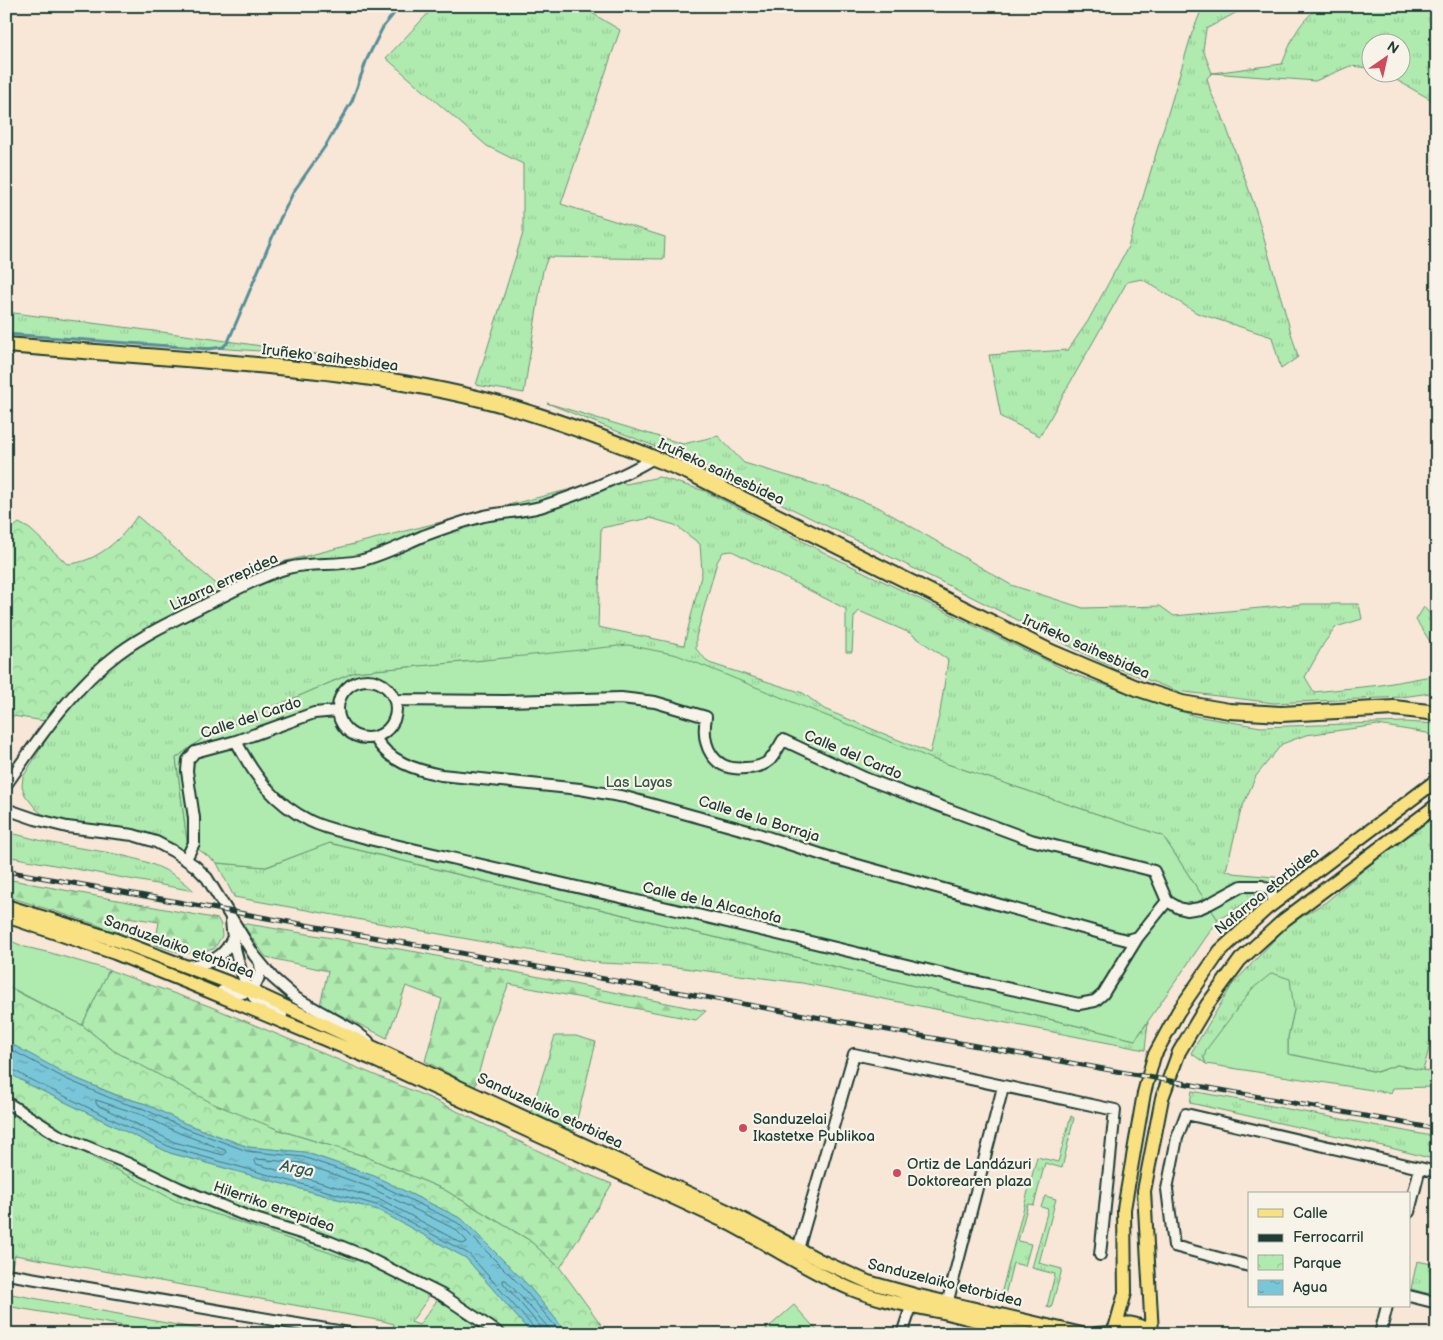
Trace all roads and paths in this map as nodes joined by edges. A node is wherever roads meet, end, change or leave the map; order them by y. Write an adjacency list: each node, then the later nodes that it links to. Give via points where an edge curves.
1 (6, 346): 2 (highway, Iruñeko saihesbidea, via 266,366 384,380 496,403 564,424)
2 (654, 458): 5 (highway, Iruñeko saihesbidea, via 1051,652 1139,689 1182,703 1229,711 1281,714); 11 (street, Lizarra errepidea, via 634,470 538,507 483,516 359,561 287,569 205,605 151,633 97,671 47,728)
3 (395, 700): 6 (street, via 380,682 364,679 347,686 338,702); 8 (street, via 395,718 384,733); 15 (street, Calle del Cardo, via 621,698 664,704 706,717 705,742 714,758 724,765 741,769 762,765 783,740 867,779 1031,840 1154,871)
4 (1437, 701): 5 (highway, Iruñeko saihesbidea)
5 (1394, 708): 7 (highway, Iruñeko saihesbidea)
6 (338, 711): 8 (street, via 340,720 350,733 358,737); 9 (street, Calle del Cardo, via 314,713)
7 (1437, 713)
8 (376, 737): 21 (street, Calle de la Borraja, via 380,746 394,758 421,771 625,797 1111,936 1127,940)
9 (236, 741): 14 (street, Calle del Cardo, via 195,752 188,760 194,842); 21 (street, Calle de la Alcachofa, via 268,791 291,810 328,828 1050,998 1079,1004 1095,1001 1103,994)
10 (1437, 780): 16 (main road, Nafarroa etorbidea)
11 (6, 785)
12 (1437, 805): 44 (main road, via 1284,920 1240,960 1207,1005 1179,1052 1162,1098 1144,1191)
13 (6, 809): 14 (street, via 67,827 156,842)
14 (186, 859): 19 (street, via 207,878)
15 (1167, 901): 16 (street, via 1187,910 1200,908 1242,886 1262,886 1271,891); 21 (street, Calle de la Alcachofa)
16 (1274, 903): 43 (main road, Nafarroa etorbidea, via 1220,951 1178,1012 1154,1056 1144,1093 1124,1209 1125,1293)
17 (6, 906): 26 (main road, Sanduzelaiko etorbidea, via 116,940)
18 (6, 916): 25 (main road, Sanduzelaiko etorbidea)
19 (231, 919): 20 (street); 24 (street)
20 (233, 937): 22 (street); 23 (street)
21 (1138, 937)
22 (238, 954): 23 (street); 24 (street); 27 (street)
23 (221, 957): 26 (street)
24 (257, 959): 27 (street, via 261,969); 28 (street, via 296,998 355,1031)
25 (132, 960): 27 (street, via 160,966 235,995); 28 (main road, Sanduzelaiko etorbidea)
26 (184, 966): 27 (main road, Sanduzelaiko etorbidea)
27 (251, 991): 28 (main road, Sanduzelaiko etorbidea)
28 (374, 1053): 34 (main road, Sanduzelaiko etorbidea, via 727,1211); 39 (main road, Sanduzelaiko etorbidea, via 724,1221 852,1289 884,1300)
29 (1003, 1086): 34 (street, via 854,1054); 35 (street, via 1115,1110); 41 (street)
30 (6, 1102): 46 (street, Hilerriko errepidea, via 58,1135 180,1188 248,1217 362,1255 442,1295)
31 (1420, 1168): 32 (street); 33 (street); 36 (street, via 1186,1114 1177,1138 1167,1189 1174,1246)
32 (1437, 1172)
33 (1410, 1208)
34 (798, 1249): 39 (main road, Sanduzelaiko etorbidea)
35 (1100, 1255)
36 (1248, 1266)
37 (13, 1275): 45 (street)
38 (1410, 1296): 40 (street)
39 (913, 1301): 41 (main road, Sanduzelaiko etorbidea); 47 (street)
40 (1437, 1303)
41 (946, 1307): 48 (main road, Sanduzelaiko etorbidea); 49 (main road, Sanduzelaiko etorbidea)
42 (1386, 1308): 51 (street)
43 (1112, 1331): 44 (main road, via 1124,1323); 50 (main road)
44 (1153, 1333)
45 (355, 1334)
46 (500, 1334)
47 (902, 1334)
48 (1028, 1334)
49 (1082, 1334)
50 (1096, 1334)
51 (1380, 1334)

